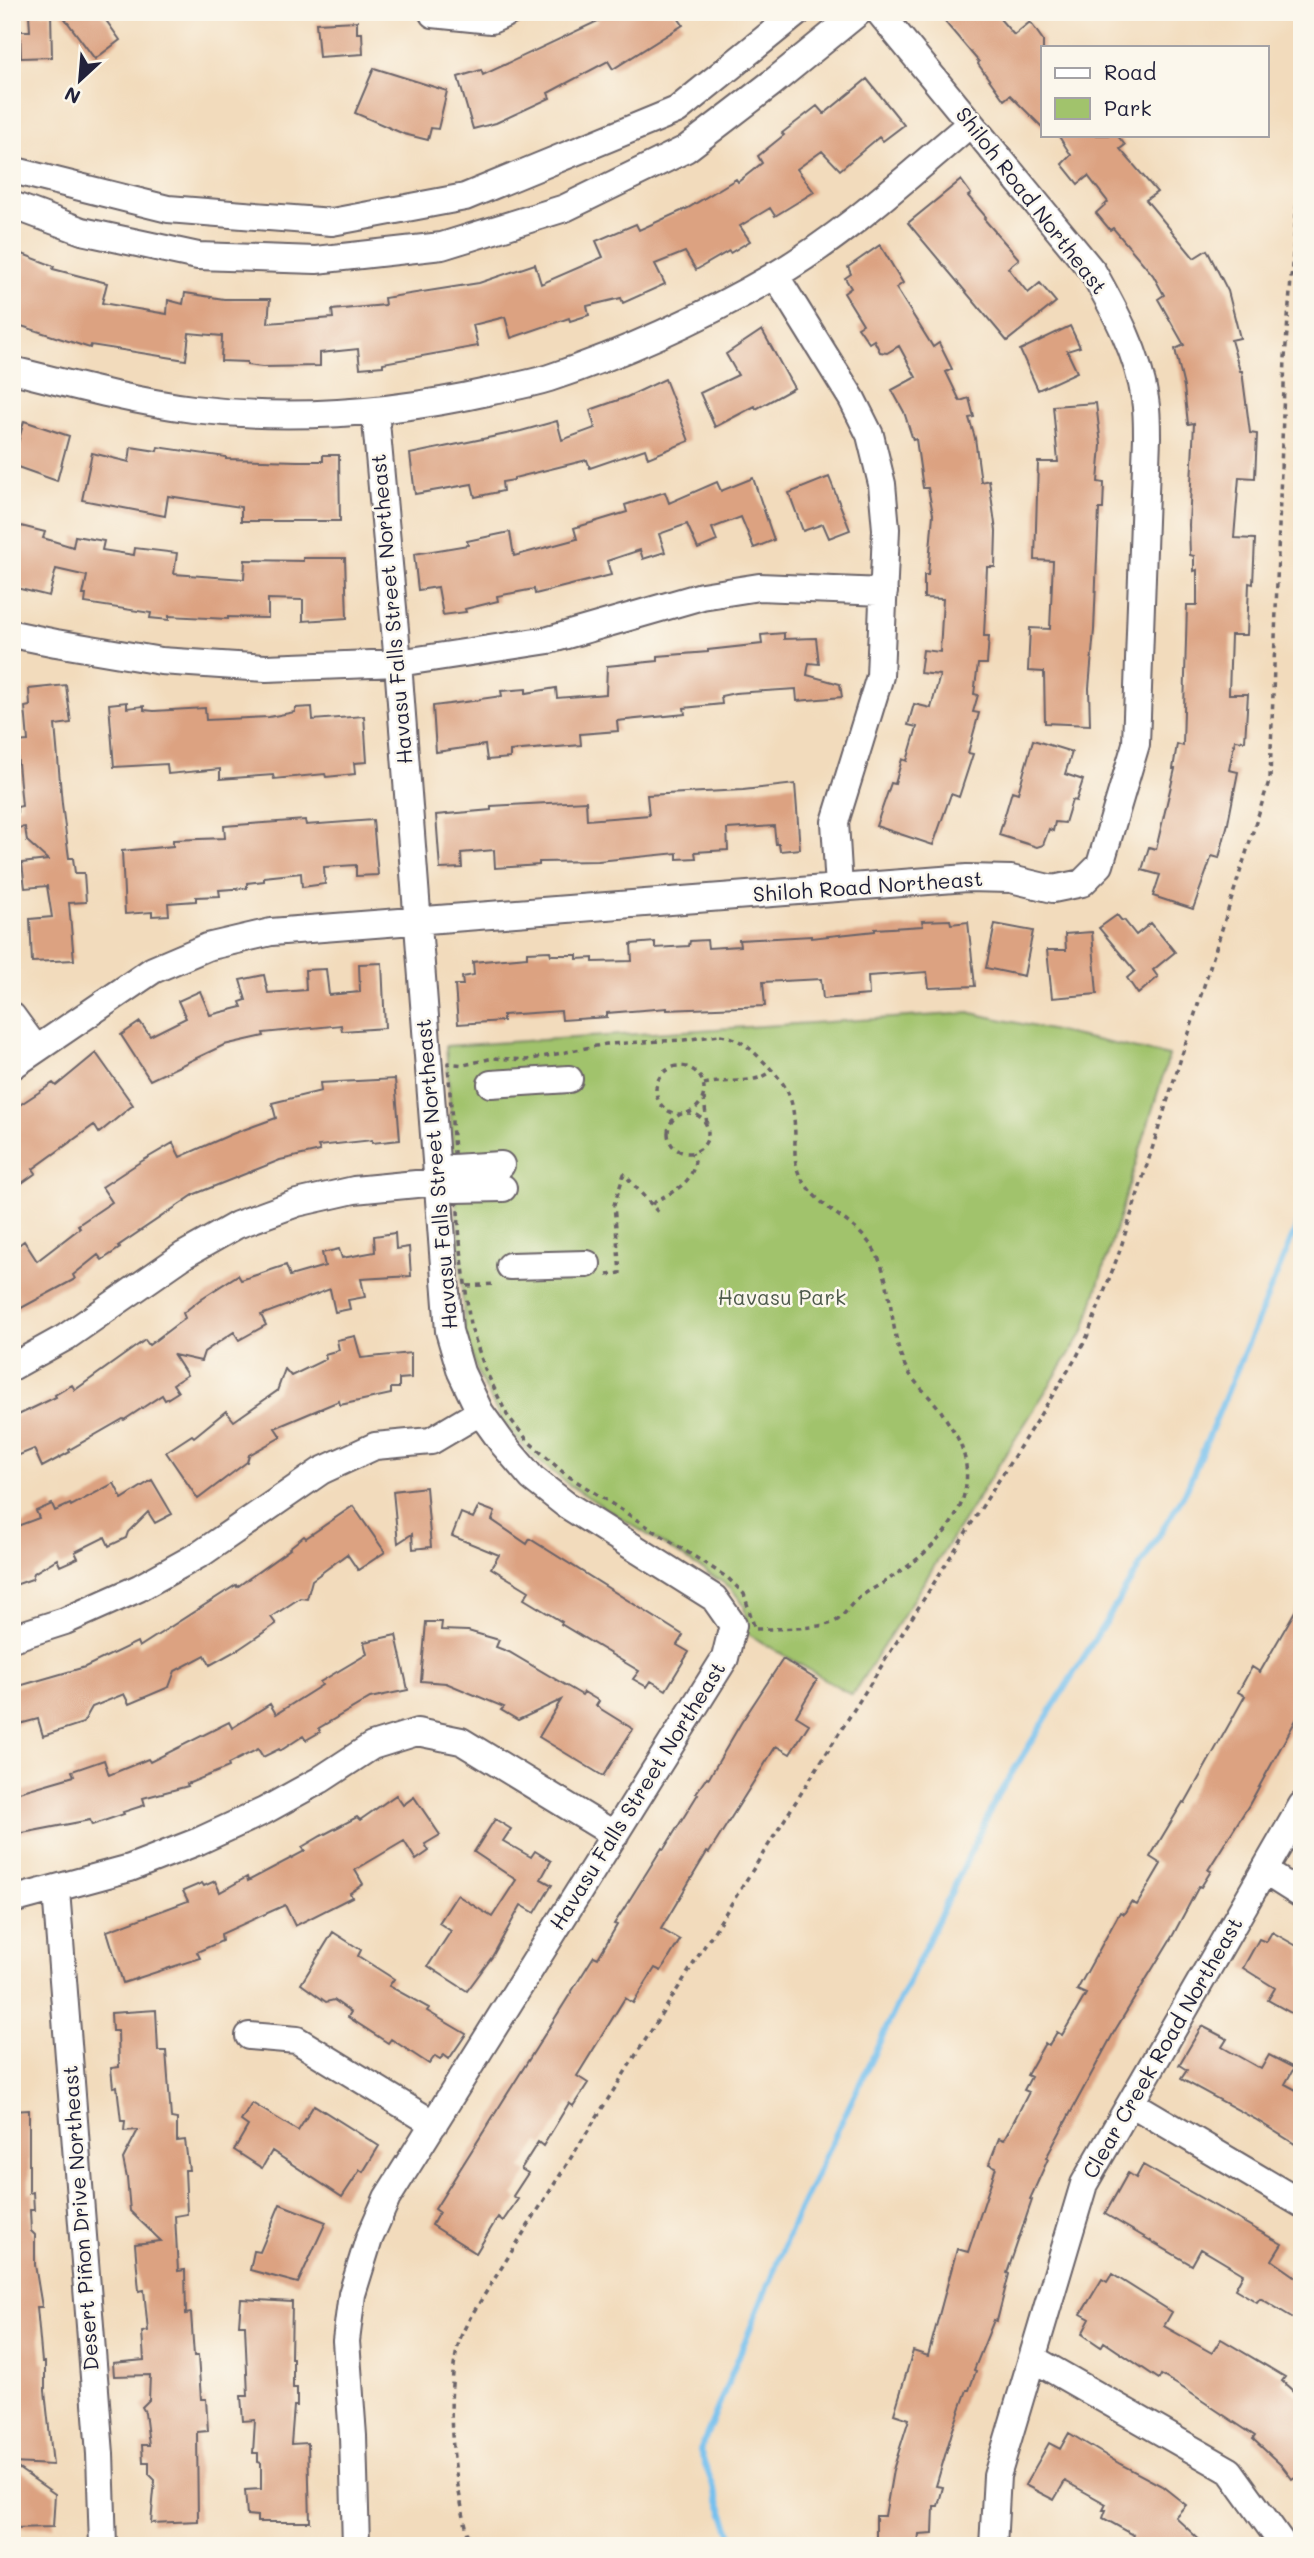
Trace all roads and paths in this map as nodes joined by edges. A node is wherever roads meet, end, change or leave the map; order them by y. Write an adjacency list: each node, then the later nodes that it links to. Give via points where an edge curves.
1 (509, 12): 5 (street, via 491,20)
2 (798, 12): 8 (street, via 677,110 466,197 332,222 168,209)
3 (859, 12): 9 (street, via 686,149 565,208 442,246 316,260 198,256 82,231)
4 (879, 12): 6 (street, Shiloh Road Northeast)
5 (433, 14)
6 (971, 124): 10 (street, via 849,226); 16 (street, Shiloh Road Northeast, via 1093,272 1132,352 1145,398 1136,744 1100,865 1082,883 1053,889 1011,879 967,878)
7 (1302, 135): 52 (path, via 1285,358 1270,778 1119,1253 1076,1358 471,2316 458,2343 451,2379 453,2440)
8 (12, 170)
9 (12, 205)
10 (775, 275): 12 (street, via 662,335 547,379); 13 (street, via 870,435 887,529)
11 (12, 370): 12 (street, via 99,393 193,409 290,415)
12 (375, 411): 15 (street, Havasu Falls Street Northeast)
13 (884, 592): 15 (street, via 759,587 702,596 549,640); 16 (street, via 880,676 835,822)
14 (12, 634): 15 (street, via 161,661 266,668)
15 (398, 663): 17 (street, Havasu Falls Street Northeast)
16 (839, 888): 17 (street, Shiloh Road Northeast)
17 (416, 920): 19 (street, Shiloh Road Northeast, via 271,932 207,947 153,970); 32 (street, Havasu Falls Street Northeast)
18 (12, 1016): 19 (street)
19 (36, 1049): 20 (street, Shiloh Road Northeast)
20 (12, 1066)
21 (773, 1070): 24 (path, via 754,1079); 32 (path, via 744,1044 720,1035 606,1044 527,1060 448,1063); 32 (path, via 789,1093 798,1171 820,1203 873,1248 888,1288 901,1358 956,1434 966,1468 964,1496 952,1523 924,1553 832,1623 755,1629 738,1587 585,1489 528,1441 507,1415 473,1339)
22 (569, 1079): 23 (street)
23 (491, 1084)
24 (704, 1084): 25 (path); 26 (path, via 696,1071 669,1068 657,1082 656,1092)
25 (704, 1096): 27 (path); 29 (path)
26 (666, 1109): 27 (path); 28 (path)
27 (685, 1114): 28 (path); 29 (path, via 699,1117)
28 (672, 1121): 30 (path, via 670,1143)
29 (707, 1129): 30 (path, via 705,1143)
30 (692, 1153): 33 (path, via 695,1161 688,1178 676,1192)
31 (502, 1177): 32 (street)
32 (450, 1180): 36 (street, via 343,1192 297,1203 237,1226 184,1255 66,1337); 37 (street, Havasu Falls Street Northeast, via 449,1331)
33 (652, 1204)
34 (587, 1264): 35 (street)
35 (510, 1266)
36 (12, 1367)
37 (480, 1412): 38 (street, via 431,1441 374,1446 321,1471 202,1553 139,1588 65,1621); 40 (street, Havasu Falls Street Northeast, via 532,1478 565,1504 715,1598 733,1625 725,1658)
38 (12, 1638)
39 (1302, 1805): 41 (street, Clear Creek Road Northeast)
40 (615, 1835): 42 (street, via 461,1741 417,1732 372,1746 264,1811 199,1841); 47 (street, Havasu Falls Street Northeast)
41 (1264, 1871): 43 (street); 46 (street, Clear Creek Road Northeast)
42 (56, 1890): 44 (street); 50 (street, Desert Piñon Drive Northeast, via 100,2454)
43 (1302, 1895)
44 (12, 1900)
45 (249, 2036): 47 (street, via 298,2039)
46 (1130, 2103): 48 (street); 49 (street, Clear Creek Road Northeast, via 1084,2184)
47 (434, 2124): 51 (street, Havasu Falls Street Northeast, via 387,2198 352,2294 346,2341)
48 (1302, 2204)
49 (1032, 2358): 53 (street, Clear Creek Road Northeast, via 997,2476); 54 (street, via 1230,2471)
50 (103, 2546)
51 (356, 2546)
52 (471, 2546)
53 (993, 2546)
54 (1284, 2546)

